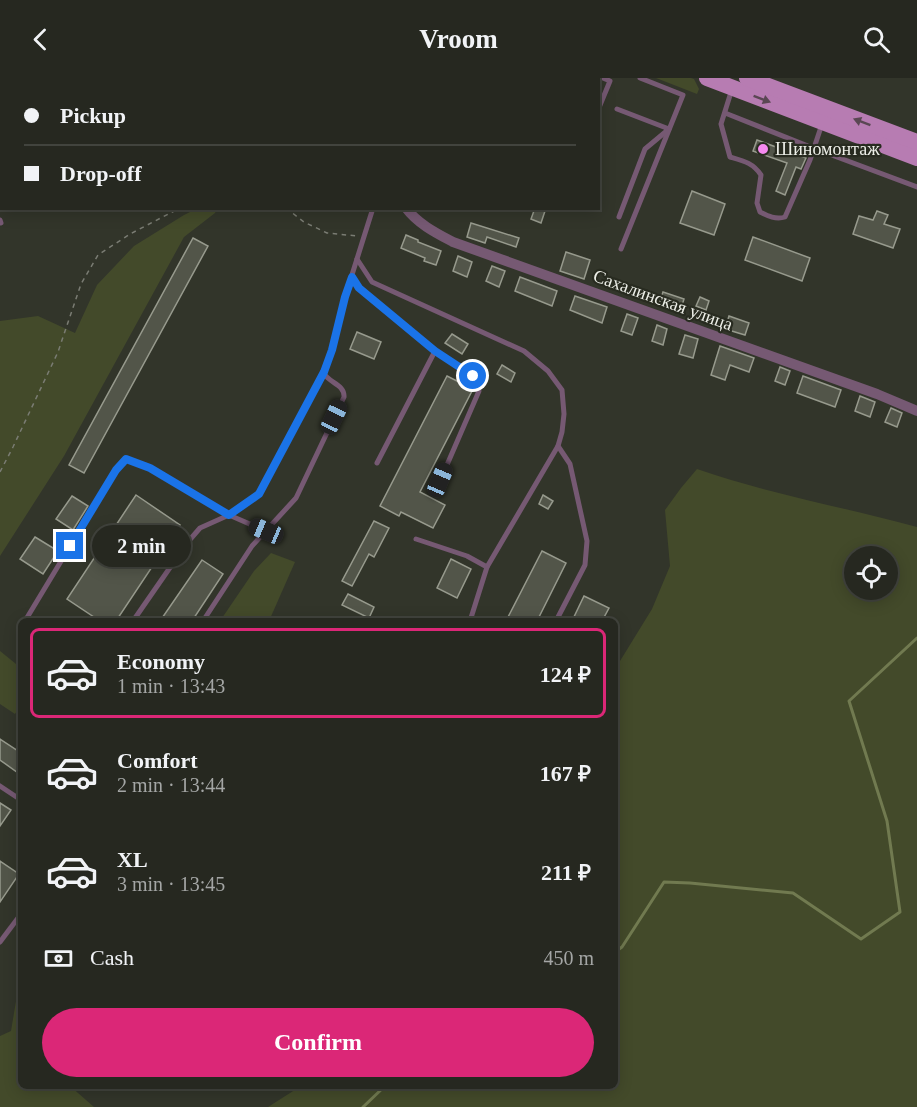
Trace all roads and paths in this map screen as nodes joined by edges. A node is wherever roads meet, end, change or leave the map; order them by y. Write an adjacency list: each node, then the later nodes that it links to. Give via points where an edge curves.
1 (603, 78): 6 (lane)
2 (617, 78): 6 (lane)
3 (640, 78): 12 (lane, via 682,95)
4 (707, 78): 7 (main road)
5 (754, 79): 13 (main road, one-way to 5)
6 (610, 81): 8 (lane)
7 (732, 88): 10 (lane); 11 (main road, one-way to 11)
8 (600, 105)
9 (617, 110): 12 (lane)
10 (725, 113): 14 (lane); 14 (lane, via 721,124 730,157 755,167 761,175 757,202 760,212 770,217 785,217)
11 (823, 122): 14 (lane); 15 (main road)
12 (669, 129): 21 (lane, via 645,148); 23 (lane)
13 (917, 142)
14 (813, 148): 16 (lane)
15 (917, 158)
16 (917, 187)
17 (176, 210): 31 (path, via 98,255 81,284 58,352)
18 (289, 210): 22 (path, via 327,233)
19 (372, 210): 22 (lane)
20 (407, 210): 28 (street, Сахалинская улица, via 432,231 453,242)
21 (619, 217)
22 (363, 237): 24 (lane)
23 (621, 249)
24 (357, 259): 25 (lane); 29 (lane, via 372,282 524,351 548,371 562,390 564,414)
25 (352, 277): 26 (lane, via 359,288); 27 (lane)
26 (435, 351): 30 (lane); 32 (lane, via 473,376 479,390)
27 (324, 372): 33 (lane, via 259,494); 34 (lane, via 343,389 344,397 296,498)
28 (917, 411)
29 (558, 446): 36 (lane); 41 (lane, via 570,464 587,541 585,565)
30 (377, 463)
31 (0, 472)
32 (440, 480)
33 (229, 515): 34 (lane); 37 (lane, via 150,468 126,459); 38 (lane, via 201,528 187,543)
34 (266, 531): 39 (lane)
35 (416, 539): 36 (lane)
36 (487, 567): 40 (lane)
37 (27, 618)
38 (135, 618)
39 (205, 618)
40 (471, 618)
41 (558, 618)
42 (0, 786): 43 (lane)
43 (18, 798)
44 (18, 919): 45 (lane)
45 (0, 942)

